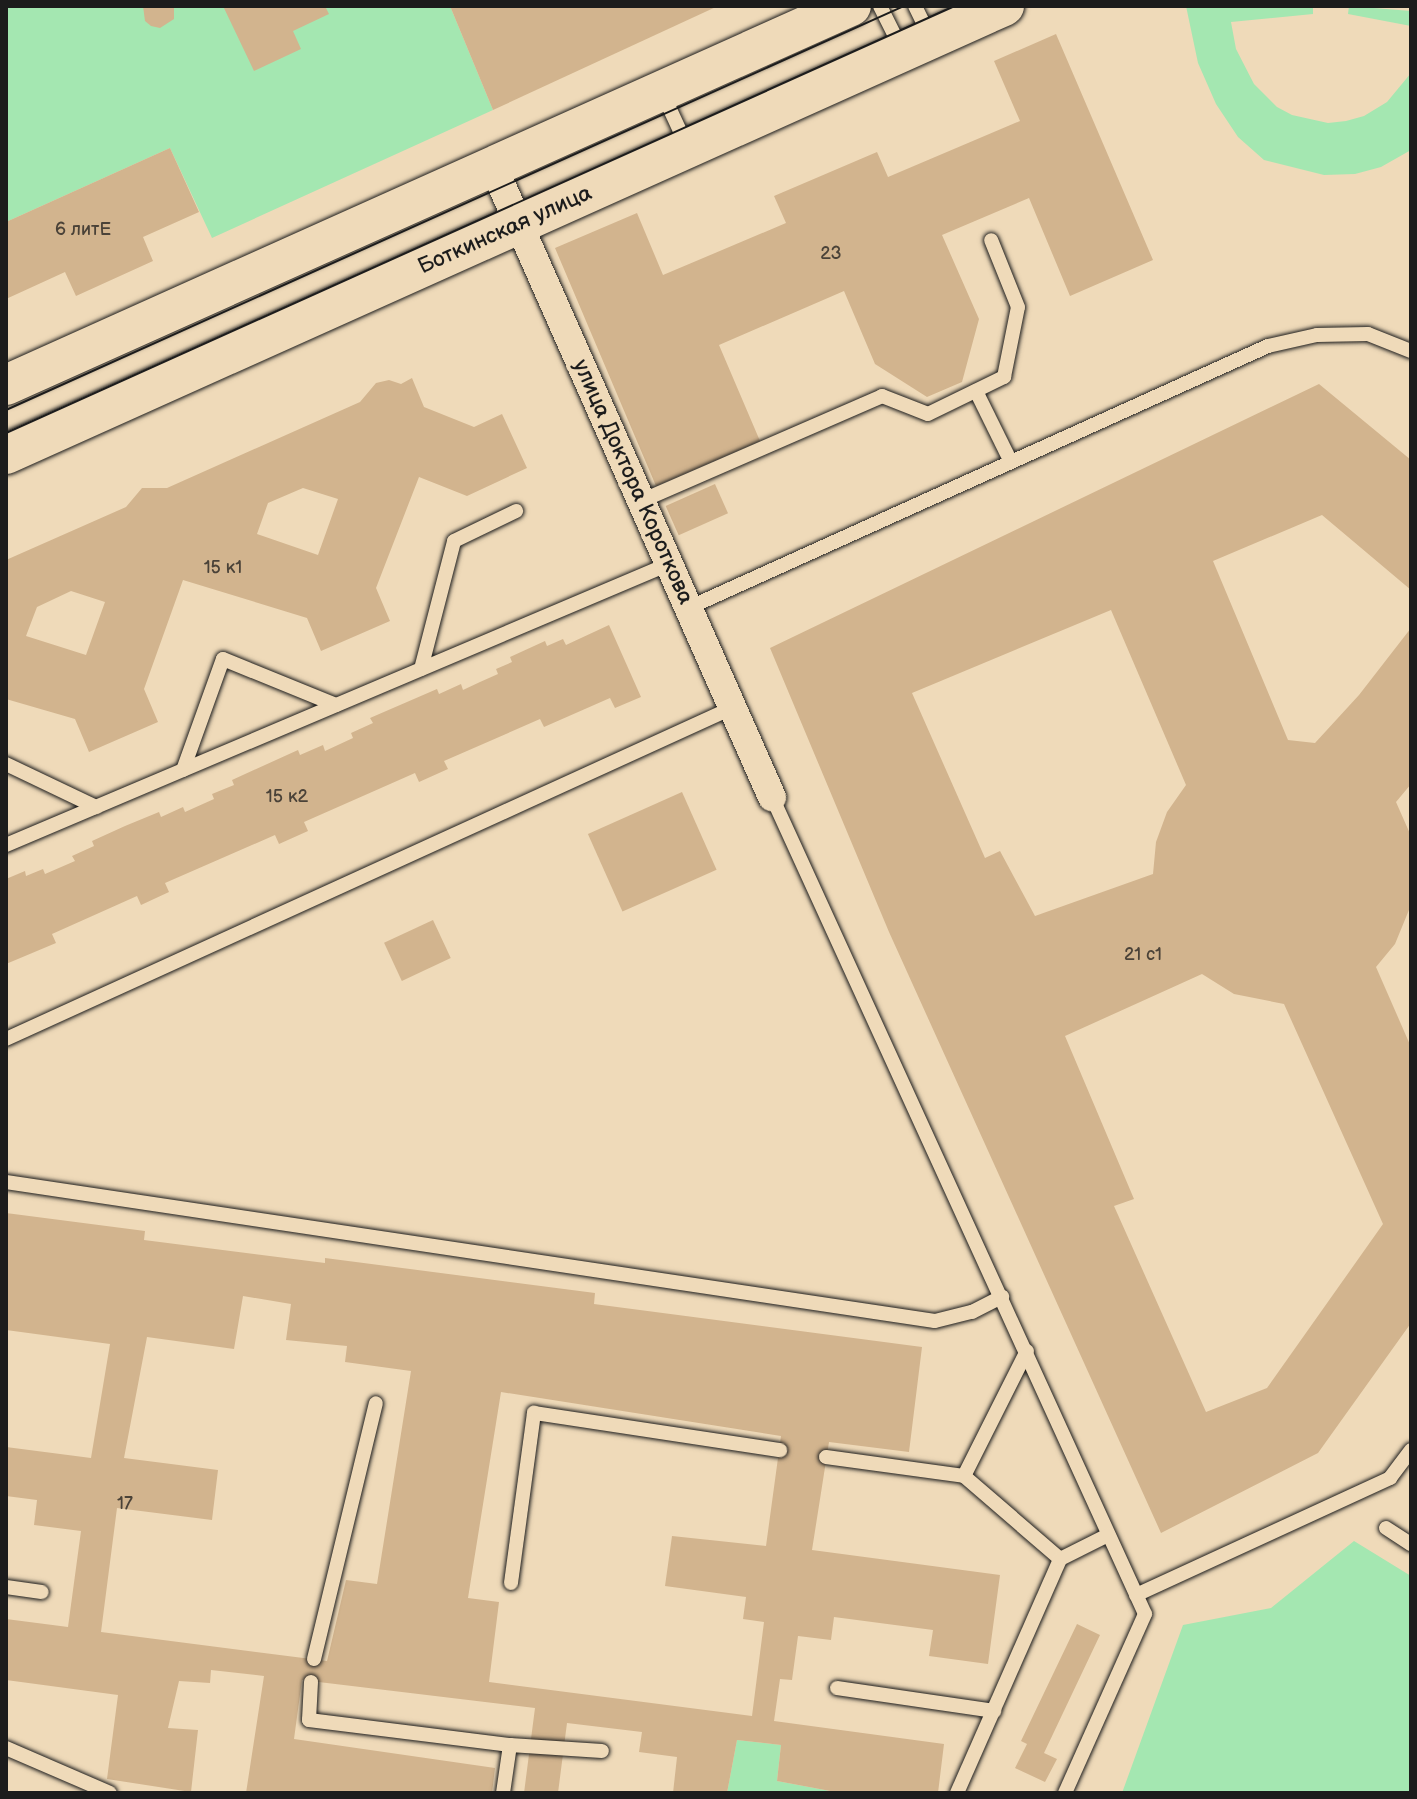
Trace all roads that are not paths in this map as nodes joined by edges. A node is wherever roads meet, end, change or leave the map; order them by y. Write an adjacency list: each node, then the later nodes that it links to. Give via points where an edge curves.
1 (851, 6): 5 (main road)
2 (880, 6): 4 (lane)
3 (1004, 6): 4 (main road, Боткинская улица)
4 (916, 32): 6 (main road, Боткинская улица)
5 (662, 92): 6 (lane); 7 (main road)
6 (688, 148): 8 (main road, Боткинская улица)
7 (494, 168): 8 (street, улица Доктора Короткова); 11 (main road)
8 (519, 224): 13 (main road, Боткинская улица); 15 (street, улица Доктора Короткова)
9 (991, 240): 12 (lane, via 1018,307 1004,377)
10 (1411, 351): 14 (lane, via 1368,334 1317,335 1268,346)
11 (6, 385)
12 (976, 391): 14 (lane); 15 (lane, via 928,414 882,396)
13 (6, 454)
14 (1011, 462): 18 (lane)
15 (641, 501): 17 (street, улица Доктора Короткова)
16 (516, 511): 19 (lane, via 454,541)
17 (669, 564): 18 (street, улица Доктора Короткова); 19 (lane)
18 (688, 608): 21 (street, улица Доктора Короткова)
19 (421, 669): 20 (lane)
20 (336, 705): 23 (lane); 23 (lane, via 223,659)
21 (732, 708): 24 (street, улица Доктора Короткова); 27 (lane)
22 (6, 764): 25 (lane)
23 (183, 770): 25 (lane)
24 (772, 797): 29 (lane)
25 (96, 807): 26 (lane)
26 (6, 845)
27 (6, 1039)
28 (6, 1182): 29 (lane, via 935,1321 972,1312)
29 (1002, 1297): 30 (lane)
30 (1027, 1351): 35 (lane); 37 (lane)
31 (376, 1403): 44 (lane)
32 (780, 1450): 40 (lane, via 534,1413)
33 (1411, 1450): 43 (lane, via 1390,1478)
34 (826, 1457): 35 (lane)
35 (964, 1476): 39 (lane)
36 (1386, 1528): 38 (lane)
37 (1108, 1535): 39 (lane); 43 (lane)
38 (1411, 1544)
39 (1060, 1559): 47 (lane)
40 (511, 1583)
41 (6, 1587): 42 (lane)
42 (42, 1592)
43 (1136, 1595): 54 (lane, via 1145,1614)
44 (314, 1659)
45 (311, 1682): 48 (lane, via 309,1720)
46 (837, 1688): 47 (lane)
47 (994, 1711): 53 (lane)
48 (510, 1745): 50 (lane); 52 (lane)
49 (6, 1748): 51 (lane)
50 (602, 1751)
51 (110, 1793)
52 (503, 1793)
53 (957, 1793)
54 (1065, 1793)

